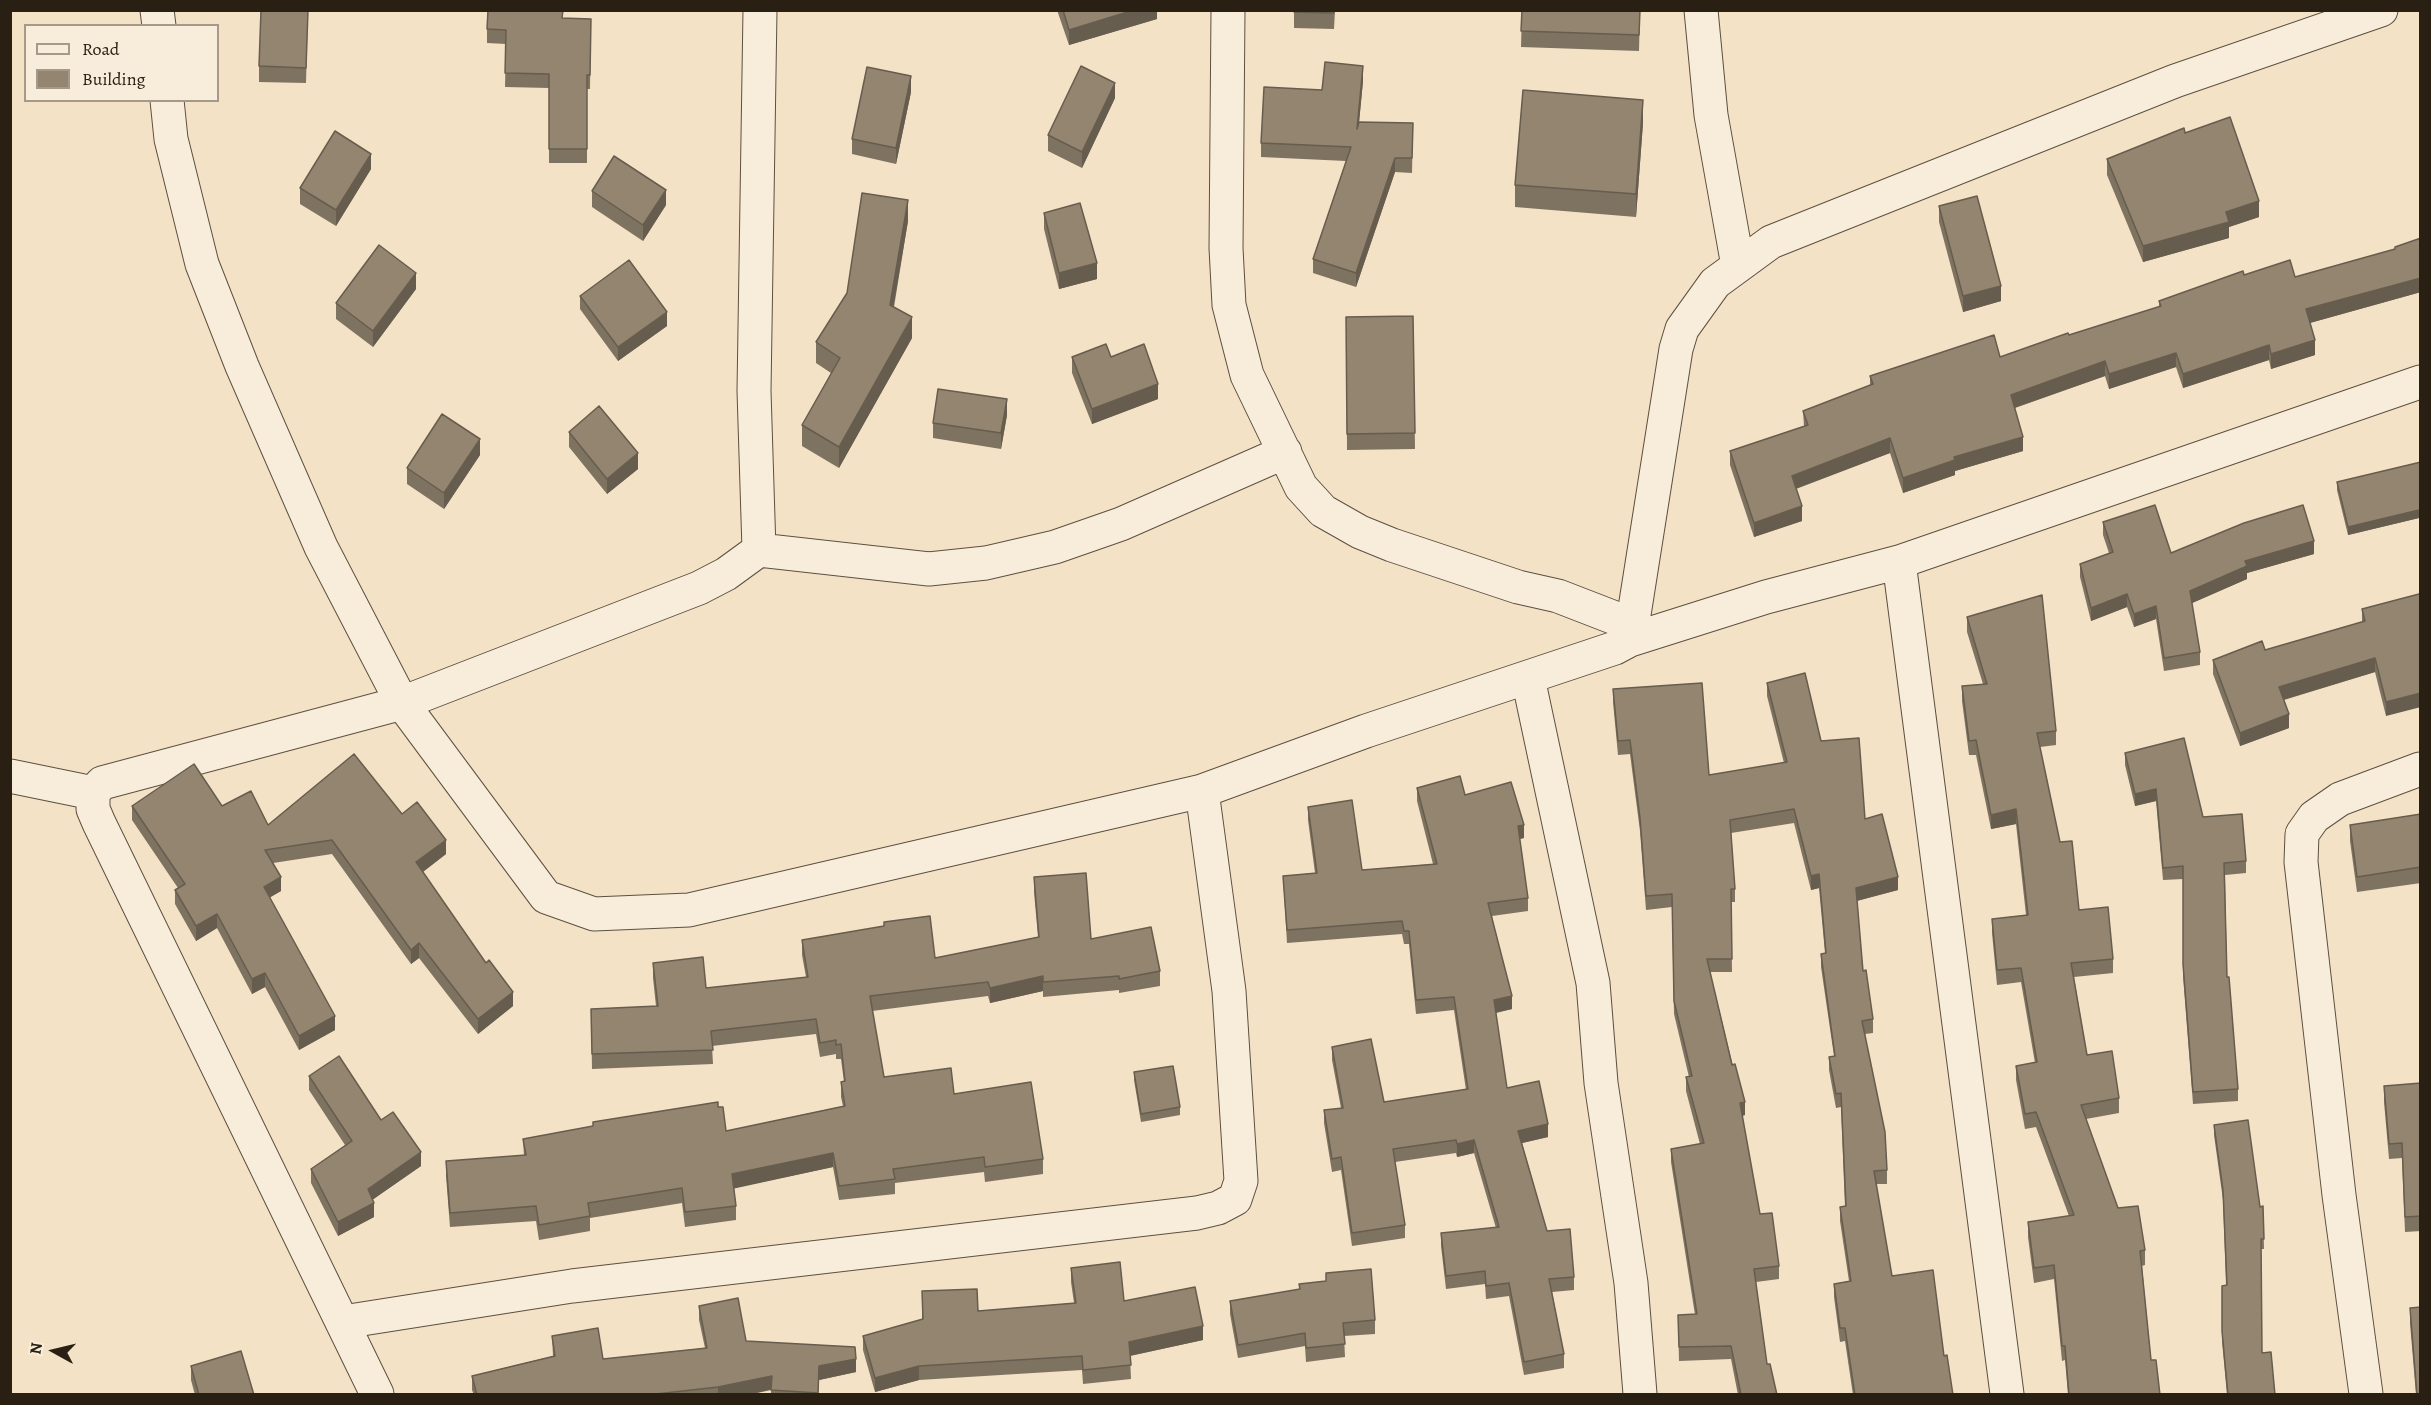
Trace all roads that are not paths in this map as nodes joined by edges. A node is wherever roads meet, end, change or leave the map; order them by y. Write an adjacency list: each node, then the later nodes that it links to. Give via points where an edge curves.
1 (760, 10): 9 (street, via 754,391)
2 (1228, 10): 8 (street, via 1229,305 1247,375)
3 (1701, 10): 6 (street, via 1711,116)
4 (2381, 10): 6 (street, via 2175,81 1771,242)
5 (167, 102): 13 (street, via 171,139 206,274 321,547)
6 (1738, 266): 11 (street, via 1715,283 1682,329 1676,349)
7 (2421, 382): 10 (street)
8 (1285, 452): 9 (street, via 1121,524 1055,547 986,563 929,569); 11 (street, via 1301,488 1323,511 1360,532 1518,587 1558,596)
9 (759, 550): 13 (street, via 699,588)
10 (1899, 562): 11 (street); 21 (street)
11 (1632, 633): 12 (street, via 1615,648)
12 (1528, 678): 16 (street); 20 (street, via 1593,983 1602,1083 1631,1283)
13 (402, 703): 16 (street, via 546,897 594,914 689,910); 17 (street, via 102,783)
14 (2421, 769): 22 (street, via 2340,799 2314,817 2302,834 2301,862 2321,1040)
15 (10, 776): 17 (street)
16 (1202, 791): 18 (street, via 1229,991 1241,1180 1235,1199 1197,1213 572,1286)
17 (93, 793): 18 (street, via 93,809 99,823)
18 (343, 1322): 19 (street)
19 (377, 1395)
20 (1640, 1395)
21 (2007, 1395)
22 (2366, 1395)

